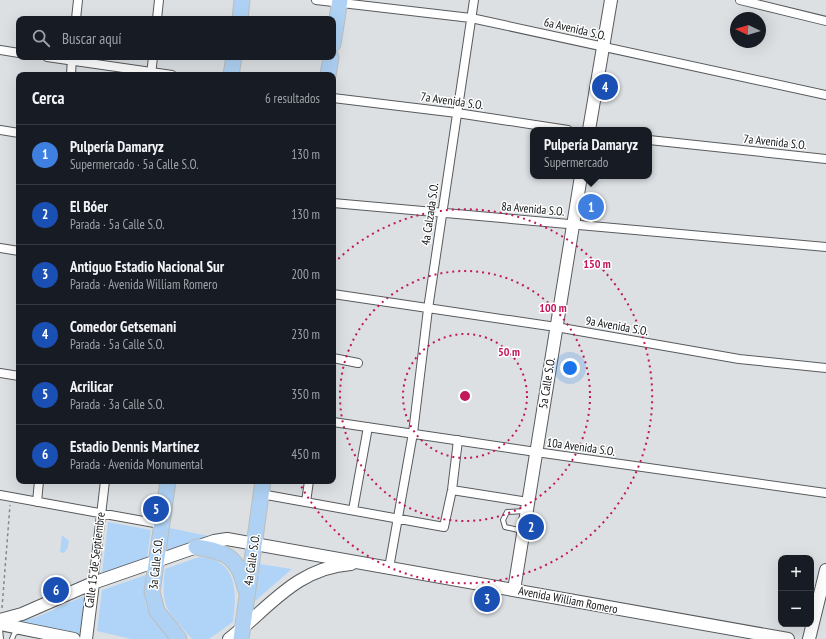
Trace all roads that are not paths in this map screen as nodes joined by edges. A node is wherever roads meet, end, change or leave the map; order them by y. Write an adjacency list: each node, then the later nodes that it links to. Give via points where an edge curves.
1 (78, 0): 9 (street)
2 (159, 0): 10 (street)
3 (242, 0): 11 (highway)
4 (316, 0): 8 (street, 6a Avenida S.O.)
5 (474, 0): 12 (street, 4a Calzada S.O.)
6 (611, 0): 15 (main road)
7 (740, 0): 13 (street)
8 (340, 1): 12 (street, 6a Avenida S.O.); 14 (highway)
9 (76, 16)
10 (157, 16)
11 (240, 16)
12 (471, 18): 15 (street, 6a Avenida S.O.); 30 (street, 4a Calzada S.O.)
13 (826, 21)
14 (336, 26)
15 (603, 48): 28 (street, 6a Avenida S.O.); 32 (main road)
16 (0, 50): 17 (street)
17 (16, 53)
18 (72, 60): 23 (street)
19 (78, 60): 24 (street)
20 (153, 60): 25 (street)
21 (234, 60): 26 (highway)
22 (330, 60): 27 (highway)
23 (71, 72)
24 (145, 72)
25 (151, 72)
26 (232, 72)
27 (328, 72)
28 (826, 95)
29 (336, 98): 30 (street, 7a Avenida S.O.)
30 (457, 113): 31 (street, 7a Avenida S.O.); 39 (street, 4a Calzada S.O.)
31 (548, 127)
32 (590, 127)
33 (0, 130): 34 (street)
34 (16, 133)
35 (652, 140): 36 (street, 7a Avenida S.O.)
36 (826, 159)
37 (580, 179): 40 (main road, 5a Calle S.O.)
38 (336, 203): 39 (street, 8a Avenida S.O.)
39 (443, 212): 40 (street, 8a Avenida S.O.); 45 (street, 4a Calzada S.O.)
40 (573, 224): 41 (street, 8a Avenida S.O.); 46 (main road, 5a Calle S.O.)
41 (826, 247)
42 (0, 248): 43 (street)
43 (16, 251)
44 (336, 294): 45 (street, 9a Avenida S.O.)
45 (428, 309): 46 (street, 9a Avenida S.O.); 54 (street, 4a Calzada S.O.)
46 (556, 328): 49 (street, 9a Avenida S.O., via 739,359); 56 (main road, 5a Calle S.O.)
47 (336, 359): 48 (street)
48 (358, 363)
49 (826, 368)
50 (0, 373): 51 (street)
51 (16, 376)
52 (336, 422): 53 (street, 10a Avenida S.O.)
53 (368, 427): 54 (street, 10a Avenida S.O.); 68 (street)
54 (413, 433): 55 (street, 10a Avenida S.O.); 70 (street, 4a Calzada S.O.)
55 (458, 440): 56 (street, 10a Avenida S.O.); 62 (street)
56 (536, 452): 63 (street, 10a Avenida S.O.); 67 (main road, 5a Calle S.O.)
57 (39, 484): 65 (street)
58 (104, 484): 69 (street, Calle 15 de Septiembre)
59 (167, 484): 71 (highway, 3a Calle S.O.)
60 (309, 484): 66 (street)
61 (262, 488): 66 (street); 73 (highway, 4a Calle S.O.)
62 (452, 490): 67 (street); 70 (street, via 444,527)
63 (826, 493)
64 (0, 495): 65 (street)
65 (37, 502): 69 (street)
66 (306, 502): 68 (street)
67 (527, 506): 72 (main road, 5a Calle S.O.); 72 (lane, via 507,512 503,520 505,527)
68 (353, 510): 70 (street)
69 (101, 513): 71 (street); 79 (street, Calle 15 de Septiembre)
70 (397, 518): 77 (street, 4a Calzada S.O.)
71 (160, 524): 75 (highway, 3a Calle S.O.)
72 (523, 531): 80 (main road, 5a Calle S.O.)
73 (254, 542): 74 (main road, Avenida William Romero, via 227,539); 76 (main road, Avenida William Romero); 81 (highway, 4a Calle S.O.)
74 (196, 547): 75 (main road, Avenida William Romero); 81 (highway, via 216,550 232,559 241,572)
75 (155, 561): 79 (main road, Avenida William Romero); 91 (highway, 3a Calle S.O., via 153,603 159,615)
76 (371, 564): 77 (main road, Avenida William Romero); 85 (main road, via 328,567 306,575 289,587)
77 (389, 568): 80 (main road, Avenida William Romero)
78 (826, 570): 94 (main road)
79 (93, 583): 82 (main road, Avenida William Romero); 90 (main road, Calle 15 de Septiembre)
80 (514, 590): 93 (main road, Avenida William Romero)
81 (246, 597): 85 (highway, 4a Calle S.O.)
82 (0, 623): 83 (main road); 86 (lane)
83 (21, 628): 84 (main road); 87 (lane)
84 (42, 633): 88 (main road); 89 (main road)
85 (242, 634): 92 (main road)
86 (1, 639)
87 (12, 639)
88 (56, 639)
89 (74, 639)
90 (86, 639)
91 (179, 639)
92 (230, 639)
93 (788, 639)
94 (809, 639)

